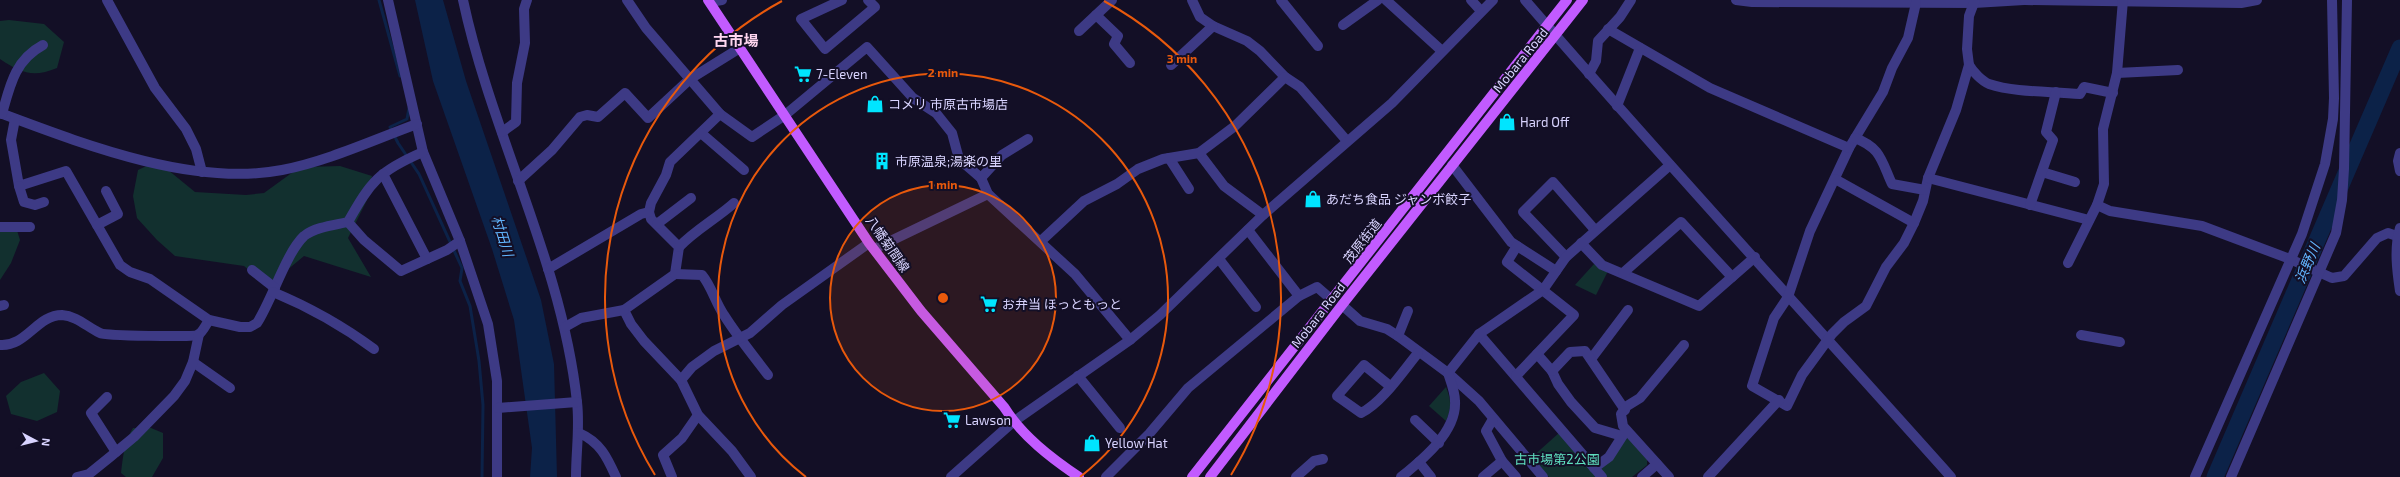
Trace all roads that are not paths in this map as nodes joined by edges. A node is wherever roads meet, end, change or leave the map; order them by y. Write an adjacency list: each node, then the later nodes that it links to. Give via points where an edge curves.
1 (107, 0): 72 (street, via 155,88 186,129 196,149)
2 (388, 0): 57 (street)
3 (463, 0): 58 (street, via 472,44)
4 (527, 0): 58 (street, via 524,9 525,43 517,83 516,122)
5 (627, 0): 49 (street, via 646,28)
6 (722, 0): 26 (street)
7 (842, 0): 8 (street, via 801,19 825,49 875,7)
8 (868, 0)
9 (1112, 0): 30 (street)
10 (1192, 0): 32 (street, via 1200,17)
11 (1281, 0): 38 (street)
12 (1378, 0): 31 (street)
13 (1386, 0): 41 (street)
14 (1471, 0): 29 (street)
15 (1493, 0): 29 (street)
16 (1525, 0): 33 (street)
17 (1567, 0): 33 (main road, 茂原街道)
18 (1583, 0): 36 (main road, Mobara Road)
19 (1631, 0): 34 (street)
20 (1736, 0): 28 (street)
21 (2024, 0): 22 (street); 27 (street)
22 (2123, 0): 23 (street, via 2241,3); 46 (street)
23 (2257, 0)
24 (2332, 0): 112 (street, via 2334,98 2330,140 2316,196)
25 (2347, 0): 119 (street, via 2342,200 2336,233)
26 (709, 1): 39 (main road, 八幡菊間線)
27 (1974, 2): 28 (street); 43 (street, via 1967,49)
28 (1916, 4): 60 (street, via 1908,38 1883,92)
29 (1481, 11): 41 (street)
30 (1096, 15): 35 (street); 42 (street, via 1118,36 1114,44)
31 (1343, 24)
32 (1213, 26): 44 (street); 48 (street, via 1246,41 1260,51)
33 (1547, 26): 36 (street); 126 (main road, 茂原街道)
34 (1608, 29): 40 (street); 47 (street, via 1598,41 1596,61)
35 (1080, 30)
36 (1556, 37): 47 (street); 68 (main road, Mobara Road)
37 (44, 45): 53 (street, via 30,52 12,80)
38 (1318, 46)
39 (740, 48): 49 (street); 55 (main road, 八幡菊間線)
40 (1640, 48): 52 (street); 63 (street, via 1710,88)
41 (1442, 51): 62 (street, via 1392,103)
42 (1130, 63)
43 (1969, 65): 50 (street, via 1988,84); 76 (street, via 1956,110)
44 (1171, 66)
45 (2178, 70): 46 (street)
46 (2117, 73): 51 (street)
47 (1589, 74): 52 (street)
48 (1285, 77): 62 (street, via 1304,91); 65 (street, via 1235,126)
49 (690, 79): 54 (street); 78 (street, via 648,118 625,93 598,117 580,117 552,150)
50 (2056, 92): 51 (street, via 2080,94 2084,87); 73 (street, via 2046,132 2053,140)
51 (2113, 93): 89 (street, via 2103,129 2104,184)
52 (1617, 106): 69 (street)
53 (1, 114): 56 (street)
54 (720, 114): 55 (street, via 752,137); 59 (street)
55 (785, 115): 75 (street, via 867,47 913,98 936,113 952,133 959,159); 105 (main road, 八幡菊間線)
56 (15, 119): 72 (street, via 116,153); 80 (street, via 11,140)
57 (417, 124): 64 (street); 72 (street, via 282,170 260,173)
58 (502, 132): 78 (street)
59 (701, 132): 70 (street); 90 (street, via 670,162 664,180 653,197)
60 (1856, 138): 63 (street); 82 (street, via 1870,144 1876,150 1892,184)
61 (1028, 139): 75 (street, via 1002,155)
62 (1347, 141): 91 (street)
63 (1849, 148): 77 (street)
64 (423, 152): 74 (street, via 397,163); 102 (street)
65 (1199, 152): 67 (street); 91 (street, via 1224,186)
66 (2400, 153): 71 (street)
67 (1169, 158): 81 (street); 103 (street, via 1138,168 1112,187 1084,201)
68 (1452, 165): 106 (street, via 1511,242); 127 (main road, Mobara Road)
69 (1670, 165): 100 (street); 109 (street)
70 (744, 170)
71 (2400, 171)
72 (202, 172)
73 (2042, 172): 79 (street); 88 (street)
74 (383, 174): 93 (street, via 372,183); 110 (street)
75 (981, 178): 84 (street)
76 (1928, 178): 82 (street); 88 (street)
77 (1835, 179): 94 (street); 125 (street, via 1810,231)
78 (518, 181): 114 (street)
79 (2075, 182)
80 (19, 186): 86 (street, via 24,202 34,205); 96 (street, via 66,170)
81 (1189, 189)
82 (1925, 190): 94 (street)
83 (106, 191): 96 (street, via 118,214)
84 (988, 194): 103 (street); 105 (street)
85 (691, 198): 95 (street)
86 (44, 202)
87 (734, 203): 107 (street, via 716,219 690,235)
88 (2030, 205): 92 (street)
89 (2097, 206): 92 (street); 112 (street, via 2110,211 2202,226)
90 (649, 212): 95 (street, via 651,219); 114 (street, via 641,214)
91 (1263, 215): 99 (street)
92 (2089, 220): 113 (street)
93 (348, 222): 110 (street, via 364,240 401,271); 121 (street, via 304,236 288,260)
94 (1914, 223): 139 (street, via 1904,243 1886,267 1866,306 1844,322)
95 (657, 224): 107 (street)
96 (97, 225): 132 (street, via 120,265 130,272 150,279)
97 (0, 227): 98 (street)
98 (30, 227)
99 (1248, 230): 111 (street); 124 (street)
100 (1595, 230): 104 (street); 108 (street, via 1553,182 1523,212)
101 (2399, 234): 119 (street, via 2388,233 2377,238 2344,276 2332,278); 123 (street, via 2396,268)
102 (460, 241): 110 (street); 160 (street, via 494,349)
103 (1041, 241): 140 (street, via 1075,274)
104 (1582, 243): 108 (street); 117 (street, via 1602,265)
105 (871, 246): 138 (street, via 782,305 750,333); 165 (main road, 八幡菊間線, via 926,317 1004,407)
106 (1517, 246): 116 (street); 122 (street, via 1507,262)
107 (679, 247): 118 (street)
108 (1566, 257): 116 (street)
109 (1755, 257): 120 (street); 125 (street)
110 (427, 259)
111 (1219, 259): 128 (street); 140 (street)
112 (2290, 260): 119 (street); 200 (street)
113 (2068, 263)
114 (548, 268): 133 (street)
115 (252, 270): 121 (street)
116 (1556, 271): 122 (street)
117 (1623, 272): 120 (street, via 1699,306); 120 (street, via 1681,222)
118 (675, 274): 129 (street); 138 (street, via 702,275 724,316)
119 (2320, 274): 201 (street)
120 (1732, 277)
121 (274, 290): 132 (street, via 263,313 250,327); 144 (street, via 350,331)
122 (1542, 290): 135 (street); 146 (street, via 1574,315)
123 (2400, 291)
124 (1299, 296): 126 (street, via 1317,287); 186 (street, via 1188,388 1144,440)
125 (1788, 297): 139 (street); 158 (street, via 1774,318 1752,386)
126 (1332, 300): 187 (main road, 茂原街道)
127 (1342, 305): 136 (street, via 1360,321 1387,329); 188 (main road, Mobara Road)
128 (1256, 307)
129 (624, 310): 133 (street, via 581,318); 154 (street, via 644,341)
130 (1628, 310): 147 (street)
131 (1408, 311): 136 (street)
132 (209, 320): 134 (street)
133 (565, 327): 159 (street)
134 (199, 334): 142 (street, via 189,337 101,334 87,324 61,315 40,325 20,341); 148 (street)
135 (1479, 334): 150 (street); 153 (street)
136 (1398, 336): 145 (street)
137 (2081, 336): 141 (street)
138 (740, 337): 151 (street); 154 (street, via 692,367)
139 (1828, 339): 158 (street, via 1802,375 1787,406); 199 (street)
140 (1130, 340): 152 (street)
141 (2120, 342)
142 (0, 345)
143 (1684, 345): 161 (street, via 1640,398)
144 (374, 350)
145 (1418, 352): 150 (street); 155 (street)
146 (1537, 354): 149 (street); 153 (street)
147 (1590, 359): 149 (street, via 1585,351 1570,352); 161 (street)
148 (193, 362): 156 (street); 170 (street, via 185,381 174,396)
149 (1552, 371): 168 (street, via 1571,402 1595,428)
150 (1448, 373): 163 (street, via 1479,401); 169 (street, via 1455,409)
151 (768, 376)
152 (1078, 376): 165 (street); 166 (street)
153 (1516, 376): 176 (street)
154 (681, 380): 162 (street)
155 (1390, 386): 155 (street, via 1371,408 1361,413 1337,396 1364,365)
156 (230, 388)
157 (107, 398): 170 (street, via 91,414)
158 (1779, 400): 198 (street)
159 (578, 402): 160 (street); 167 (street)
160 (498, 408): 175 (street)
161 (1624, 410): 168 (street, via 1621,414)
162 (698, 416): 182 (street, via 682,438 663,455); 183 (street, via 732,451)
163 (1493, 419): 172 (street, via 1486,431); 194 (street)
164 (1415, 420): 169 (street)
165 (1013, 422): 184 (street); 185 (main road, 八幡菊間線, via 1053,458)
166 (1120, 428)
167 (579, 433): 180 (street); 181 (street, via 597,443)
168 (1624, 433): 174 (street); 176 (street, via 1609,457)
169 (1439, 443): 173 (street)
170 (116, 452): 177 (street, via 89,474)
171 (1323, 458): 189 (street, via 1314,461)
172 (1502, 461): 192 (street); 193 (street)
173 (1419, 462): 190 (street); 191 (street)
174 (1657, 464): 196 (street); 197 (street)
175 (498, 466): 178 (street); 179 (street)
176 (1594, 468): 195 (street)
177 (77, 477)
178 (497, 477)
179 (503, 477)
180 (576, 477)
181 (616, 477)
182 (672, 477)
183 (751, 477)
184 (952, 477)
185 (1079, 477)
186 (1106, 477)
187 (1192, 477)
188 (1210, 477)
189 (1296, 477)
190 (1401, 477)
191 (1432, 477)
192 (1483, 477)
193 (1516, 477)
194 (1543, 477)
195 (1602, 477)
196 (1642, 477)
197 (1669, 477)
198 (1708, 477)
199 (1951, 477)
200 (2195, 477)
201 (2231, 477)

